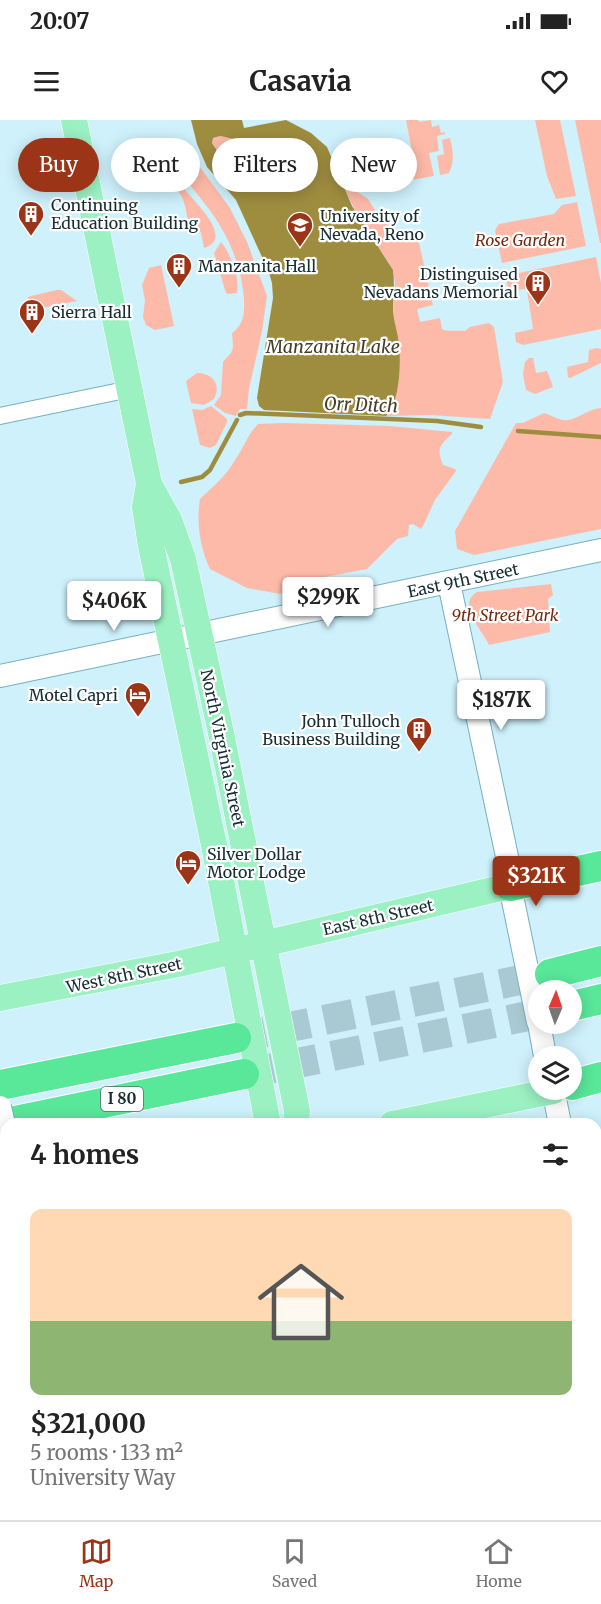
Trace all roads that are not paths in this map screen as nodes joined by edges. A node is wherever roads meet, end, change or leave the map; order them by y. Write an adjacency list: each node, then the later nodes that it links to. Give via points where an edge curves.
1 (74, 120): 2 (main road, North Virginia Street)
2 (129, 389): 3 (street); 6 (main road, North Virginia Street, via 149,484 145,507)
3 (0, 416)
4 (601, 550): 5 (street, East 9th Street)
5 (449, 583): 6 (street, East 9th Street); 9 (street)
6 (185, 638): 7 (street, East 9th Street); 10 (main road, North Virginia Street)
7 (0, 676)
8 (601, 866): 9 (highway)
9 (510, 886): 10 (main road, East 8th Street); 13 (street)
10 (248, 947): 14 (main road, West 8th Street); 25 (main road, North Virginia Street); 26 (main road, North Virginia Street)
11 (601, 962): 12 (highway)
12 (550, 974)
13 (530, 980)
14 (0, 998)
15 (601, 999): 16 (highway)
16 (582, 1004)
17 (236, 1038): 21 (highway, I 80)
18 (244, 1074): 24 (highway, I 80)
19 (601, 1077): 20 (highway)
20 (582, 1082)
21 (0, 1085)
22 (528, 1095): 27 (main road)
23 (559, 1100): 28 (street)
24 (29, 1118)
25 (267, 1118)
26 (296, 1118)
27 (420, 1118)
28 (560, 1118)

